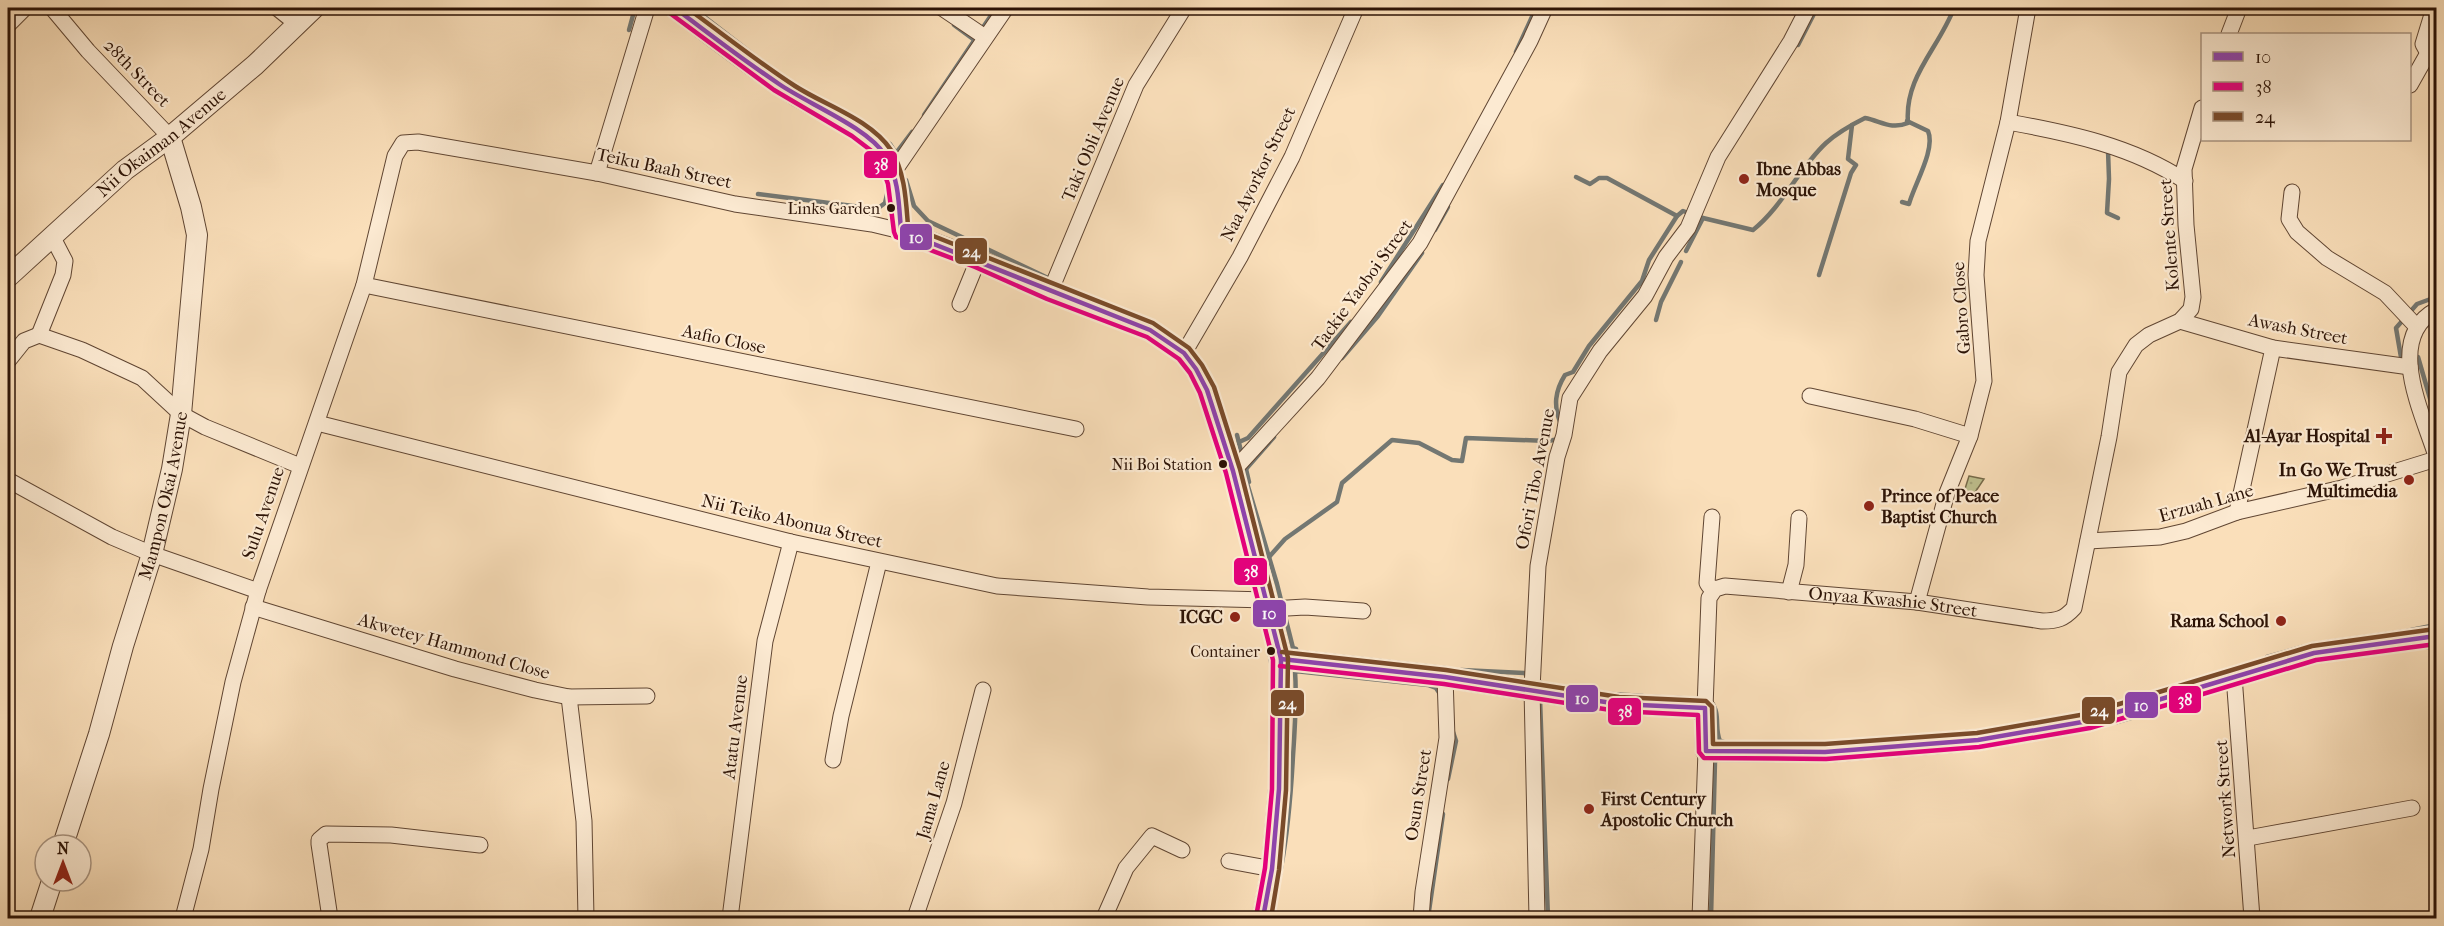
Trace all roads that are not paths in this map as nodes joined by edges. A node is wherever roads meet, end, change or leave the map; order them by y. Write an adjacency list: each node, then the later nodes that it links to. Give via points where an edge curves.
1 (25, 8): 17 (street)
2 (52, 8): 24 (street, 28th Street)
3 (277, 8): 16 (street)
4 (314, 8): 16 (street, Nii Okaiman Avenue)
5 (647, 8): 26 (street)
6 (675, 8): 27 (street, via 794,94 875,143)
7 (942, 8): 19 (street)
8 (1006, 8): 19 (street)
9 (1184, 8): 35 (street, Taki Obli Avenue, via 1136,85)
10 (1356, 8): 42 (street, Naa Ayorkor Street, via 1292,157)
11 (1545, 8): 52 (street, Tackie Yaoboi Street, via 1420,243 1318,378)
12 (1808, 8): 72 (street, Ofori Tibo Avenue, via 1726,143 1694,214 1645,296 1600,351 1570,398 1538,566)
13 (2028, 8): 23 (street, Gabro Close)
14 (2239, 8): 18 (street)
15 (2434, 8): 20 (street, via 2423,44)
16 (297, 24): 24 (street, Nii Okaiman Avenue)
17 (8, 25)
18 (2229, 33)
19 (985, 37): 27 (street)
20 (2432, 55): 21 (street)
21 (2411, 82)
22 (2201, 111): 28 (street, Kolente Street, via 2186,157)
23 (2008, 122): 28 (street, via 2096,142 2171,171); 49 (street, Gabro Close, via 1978,241 1976,275 1984,381)
24 (170, 137): 31 (street, Nii Okaiman Avenue, via 125,170); 46 (street, Mampon Okai Avenue, via 197,235)
25 (418, 142): 26 (street, Teiku Baah Street); 34 (street, Sulu Avenue, via 403,143 395,156)
26 (597, 173): 30 (street, Teiku Baah Street, via 735,204)
27 (893, 173): 30 (street)
28 (2185, 181): 38 (street, Kolente Street, via 2193,297 2190,309)
29 (2292, 192): 39 (street, via 2289,219 2297,232 2327,258 2385,292)
30 (901, 231): 32 (street)
31 (52, 238): 33 (street, Nii Okaiman Avenue); 40 (street, via 65,261)
32 (978, 260): 35 (street); 36 (street)
33 (8, 277)
34 (364, 285): 47 (street, Sulu Avenue); 48 (street, Aafio Close)
35 (1050, 292): 42 (street, via 1150,330)
36 (960, 304)
37 (2436, 310): 39 (street)
38 (2180, 321): 41 (street, Awash Street); 57 (street, Onyaa Kwashie Street, via 2136,345 2119,372)
39 (2416, 327): 44 (street, via 2410,341)
40 (39, 335): 43 (street, via 24,341); 46 (street, via 142,378)
41 (2273, 348): 44 (street, Awash Street); 54 (street)
42 (1184, 352): 52 (street, via 1207,390)
43 (8, 361)
44 (2410, 367): 50 (street)
45 (1810, 396): 49 (street, via 1915,419)
46 (181, 414): 51 (street); 59 (street, Mampon Okai Avenue)
47 (317, 423): 51 (street, Sulu Avenue); 58 (street, Nii Teiko Abonua Street)
48 (1076, 429)
49 (1970, 436): 64 (street, Gabro Close, via 1947,493)
50 (2436, 458): 54 (street, Erzuah Lane, via 2342,488)
51 (300, 466): 62 (street, Sulu Avenue)
52 (1233, 471): 65 (street)
53 (8, 480): 59 (street, via 112,537)
54 (2238, 512): 57 (street, Erzuah Lane, via 2160,537)
55 (1712, 517): 61 (street, via 1707,583)
56 (1799, 518): 63 (street, via 1796,565)
57 (2088, 541): 64 (street, Onyaa Kwashie Street, via 2074,608 2055,621)
58 (791, 542): 60 (street, Nii Teiko Abonua Street); 91 (street, Atatu Avenue, via 765,641)
59 (152, 554): 62 (street); 80 (street, Mampon Okai Avenue)
60 (879, 562): 65 (street, Nii Teiko Abonua Street, via 997,586); 78 (street)
61 (1715, 589): 63 (street, Onyaa Kwashie Street, via 1725,586); 76 (street, via 1709,598)
62 (258, 591): 66 (street, Sulu Avenue)
63 (1789, 592): 64 (street, Onyaa Kwashie Street)
64 (1917, 602)
65 (1268, 604): 67 (street, Nii Teiko Abonua Street); 69 (street)
66 (253, 607): 75 (street, Akwetey Hammond Close, via 456,669); 88 (street, Sulu Avenue, via 233,682 201,849)
67 (1363, 611)
68 (2436, 636): 70 (street, via 2314,653)
69 (1281, 659): 71 (street); 85 (street, via 1281,747)
70 (2234, 676): 77 (street, via 2088,721 1978,740 1825,752); 81 (street, Network Street)
71 (1445, 677): 72 (street); 95 (street, Osun Street, via 1447,738)
72 (1532, 689): 76 (street, via 1618,704); 96 (street, Ofori Tibo Avenue)
73 (983, 690): 92 (street, Jama Lane, via 954,803)
74 (647, 696): 75 (street, Akwetey Hammond Close)
75 (569, 697): 90 (street, via 584,821)
76 (1705, 708): 77 (street)
77 (1706, 751): 97 (street)
78 (833, 760)
79 (2412, 808): 81 (street)
80 (67, 833)
81 (2248, 838): 98 (street, Network Street)
82 (480, 845): 89 (street, via 391,835 326,834 319,844)
83 (1182, 850): 93 (street, via 1152,836 1126,867)
84 (1229, 861): 85 (street)
85 (1272, 869): 94 (street)
86 (48, 893): 87 (street)
87 (40, 918)
88 (183, 918)
89 (330, 918)
90 (586, 918)
91 (730, 918)
92 (915, 918)
93 (1104, 918)
94 (1263, 918)
95 (1421, 918)
96 (1538, 918)
97 (1700, 918)
98 (2252, 918)

